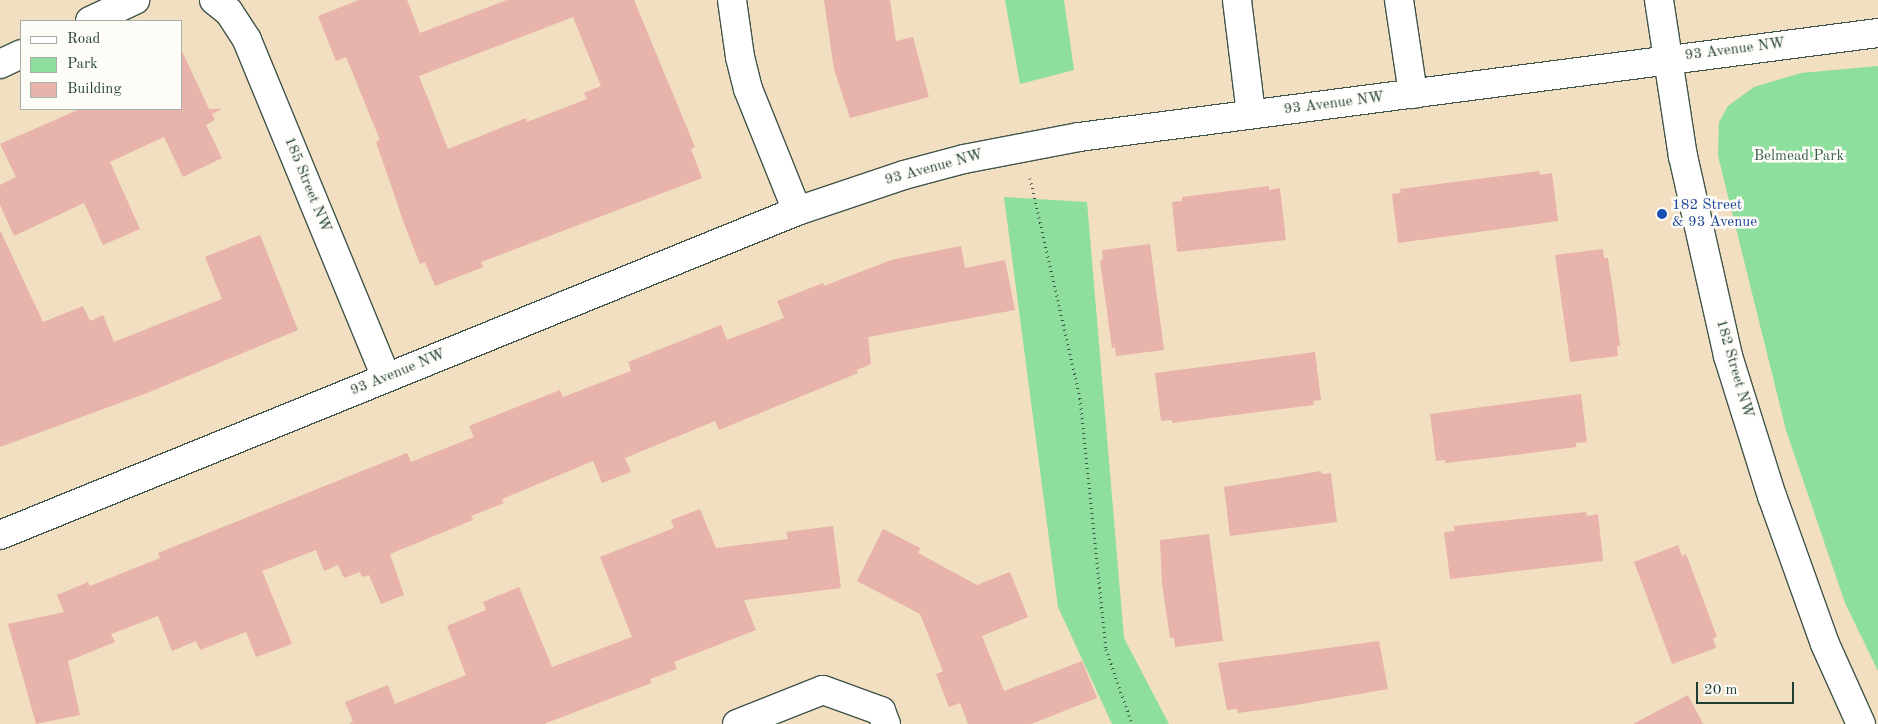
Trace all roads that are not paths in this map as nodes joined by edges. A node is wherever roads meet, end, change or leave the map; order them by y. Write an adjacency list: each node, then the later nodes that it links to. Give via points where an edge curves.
1 (135, 0): 7 (street)
2 (215, 0): 15 (street, 185 Street NW, via 229,12 247,40)
3 (732, 0): 14 (street, via 748,89)
4 (1236, 0): 13 (street)
5 (1399, 0): 12 (street)
6 (1659, 0): 10 (street, 182 Street NW)
7 (92, 20)
8 (1878, 32): 10 (street, 93 Avenue NW)
9 (20, 54): 11 (street)
10 (1667, 59): 12 (street, 93 Avenue NW); 19 (street, 182 Street NW, via 1699,235 1728,356 1775,505 1825,644)
11 (0, 64)
12 (1412, 94): 13 (street, 93 Avenue NW)
13 (1251, 114): 14 (street, 93 Avenue NW, via 1079,137 972,157 861,188)
14 (797, 211): 15 (street, 93 Avenue NW)
15 (386, 377): 16 (street, 93 Avenue NW)
16 (0, 535)
17 (884, 718): 18 (street, via 823,690)
18 (737, 724)
19 (1861, 724)

